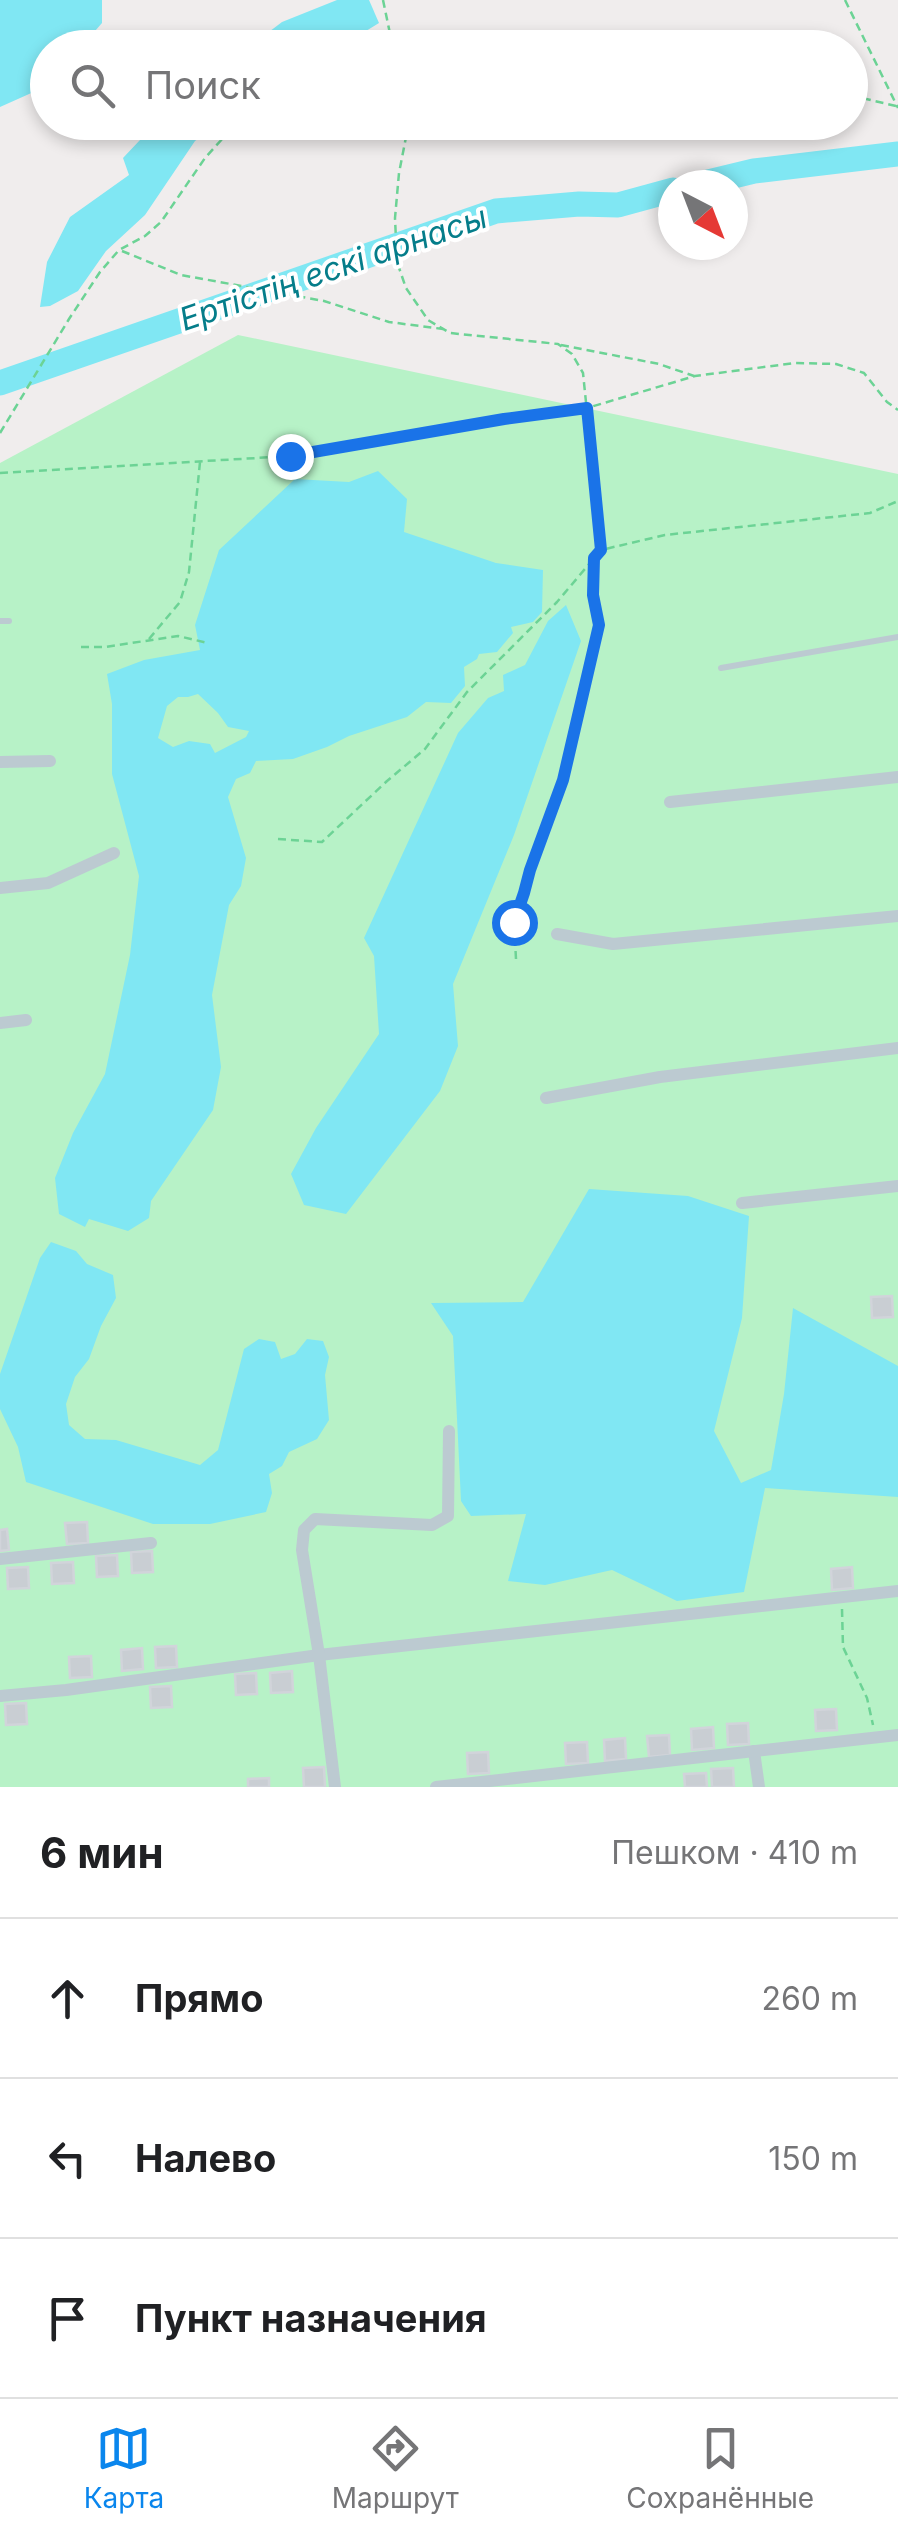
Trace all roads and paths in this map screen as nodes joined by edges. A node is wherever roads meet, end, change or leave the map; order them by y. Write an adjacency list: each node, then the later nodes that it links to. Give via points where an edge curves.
1 (383, 0): 3 (path)
2 (845, 0): 4 (path)
3 (389, 30)
4 (860, 30)
5 (868, 46): 7 (path)
6 (868, 100): 7 (path)
7 (898, 107)
8 (221, 140): 10 (path, via 160,222)
9 (406, 140): 11 (path, via 395,218 397,262 428,320)
10 (119, 250): 11 (path, via 181,275); 16 (path)
11 (444, 330): 12 (path)
12 (558, 344): 13 (path); 14 (path, via 583,372)
13 (695, 376): 14 (path); 15 (path, via 836,364 864,373)
14 (587, 408): 17 (path, via 290,456); 20 (path)
15 (898, 410)
16 (0, 433)
17 (200, 461): 18 (path); 23 (path, via 189,572 180,602)
18 (0, 473)
19 (898, 501): 20 (path, via 870,513 665,535)
20 (601, 550): 21 (path)
21 (594, 558): 31 (path, via 467,692 425,749 322,842); 36 (path, via 599,625 563,780 514,922)
22 (898, 637): 26 (lane)
23 (149, 640): 24 (path, via 178,636); 25 (path)
24 (208, 643)
25 (81, 646)
26 (721, 668)
27 (50, 761): 28 (street)
28 (0, 762)
29 (898, 777): 30 (street)
30 (670, 802)
31 (278, 839)
32 (114, 853): 33 (street, via 48,882)
33 (0, 888)
34 (898, 916): 35 (street, via 613,944)
35 (557, 934)
36 (516, 959)
37 (26, 1020): 38 (street)
38 (0, 1022)
39 (898, 1048): 40 (street, via 660,1076)
40 (546, 1098)
41 (898, 1186): 42 (street)
42 (742, 1203)
43 (449, 1431): 48 (street, via 448,1516 432,1525 315,1519 304,1530)
44 (151, 1543): 45 (street)
45 (0, 1559)
46 (898, 1591): 47 (street)
47 (841, 1598): 48 (street); 51 (path, via 843,1647 867,1698)
48 (319, 1655): 49 (street); 53 (street)
49 (0, 1696)
50 (898, 1734): 51 (street)
51 (875, 1737): 52 (street)
52 (754, 1751): 54 (street); 55 (street)
53 (335, 1787)
54 (436, 1787)
55 (759, 1787)

